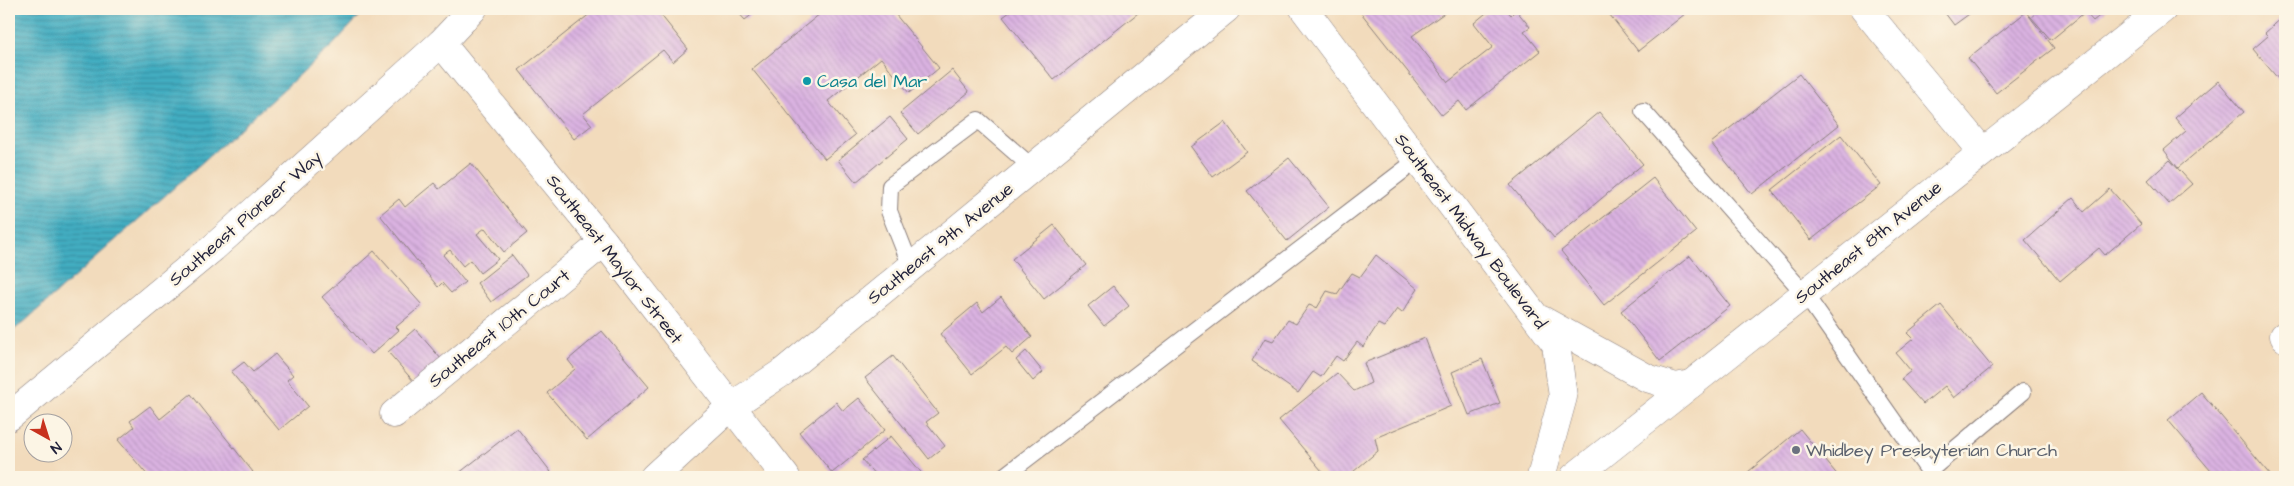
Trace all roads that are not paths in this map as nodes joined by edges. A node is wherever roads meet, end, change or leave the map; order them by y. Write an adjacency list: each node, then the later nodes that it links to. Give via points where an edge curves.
1 (473, 9): 6 (street, Southeast Pioneer Way)
2 (1226, 9): 10 (street, Southeast 9th Avenue)
3 (1304, 9): 9 (street, Southeast Midway Boulevard)
4 (1864, 9): 8 (street)
5 (2162, 9): 8 (street, Southeast 8th Avenue)
6 (441, 43): 11 (street, Southeast Maylor Street); 19 (street, Southeast Pioneer Way, via 213,248)
7 (1643, 111): 13 (lane)
8 (1982, 151): 13 (street, Southeast 8th Avenue)
9 (1417, 160): 14 (street, Southeast Midway Boulevard); 23 (lane)
10 (1032, 167): 12 (street, Southeast 9th Avenue); 12 (lane, via 978,120 890,186 889,211)
11 (604, 242): 17 (street, Southeast Maylor Street); 18 (street, Southeast 10th Court)
12 (911, 267): 17 (street, Southeast 9th Avenue, via 783,372)
13 (1804, 293): 15 (street, Southeast 8th Avenue); 20 (lane)
14 (1534, 316): 15 (street, via 1647,378 1676,387); 24 (street, Southeast Midway Boulevard, via 1556,344 1562,398)
15 (1691, 384): 25 (street, Southeast 8th Avenue)
16 (2023, 392): 20 (lane)
17 (730, 407): 21 (street, Southeast 9th Avenue); 22 (street, Southeast Maylor Street)
18 (394, 414)
19 (9, 417)
20 (1931, 474)
21 (654, 477)
22 (786, 477)
23 (1003, 477)
24 (1541, 477)
25 (1574, 477)

